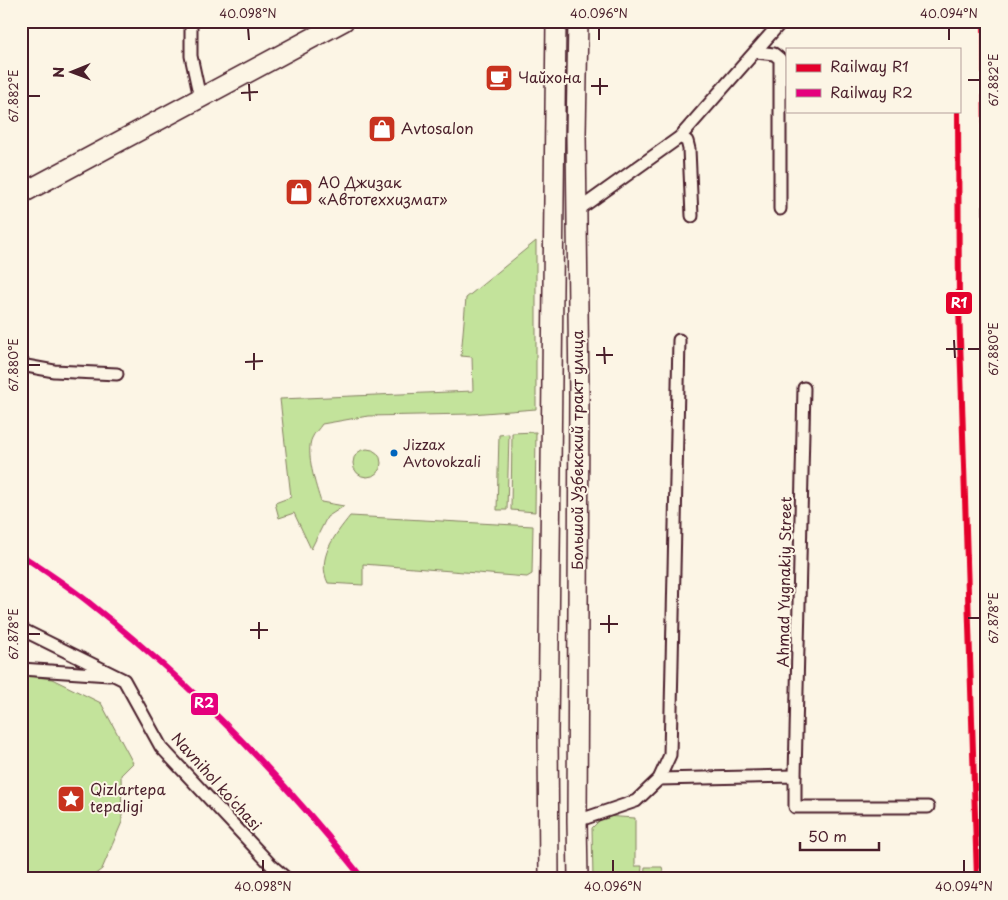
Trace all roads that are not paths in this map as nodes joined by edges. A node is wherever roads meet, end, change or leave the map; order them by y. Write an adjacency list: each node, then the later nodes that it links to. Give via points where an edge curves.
1 (191, 21): 7 (street, via 191,56)
2 (344, 21): 7 (main road)
3 (556, 21): 25 (main road, Большой Узбекский тракт улица)
4 (578, 21): 11 (main road, Большой Узбекский тракт улица)
5 (782, 21): 6 (street)
6 (756, 52): 8 (street); 10 (street, via 774,54 780,59)
7 (200, 98): 9 (main road)
8 (680, 137): 11 (street); 12 (street, via 687,141 689,148)
9 (21, 194)
10 (780, 209)
11 (578, 210): 23 (main road, Большой Узбекский тракт улица)
12 (692, 216)
13 (679, 340): 21 (street, via 670,755)
14 (21, 364): 15 (street, via 54,371)
15 (117, 374)
16 (804, 388): 20 (street, Ahmad Yugnakiy Street)
17 (21, 629): 19 (street, Navnihol ko'chasi)
18 (21, 669): 19 (street)
19 (115, 676): 24 (street, Navnihol ko'chasi, via 124,680 161,747)
20 (795, 776): 21 (street); 22 (street, Ahmad Yugnakiy Street, via 795,807)
21 (659, 779): 23 (street, via 636,801)
22 (928, 807)
23 (577, 821): 26 (main road, Большой Узбекский тракт улица)
24 (287, 879)
25 (549, 879)
26 (578, 879)

